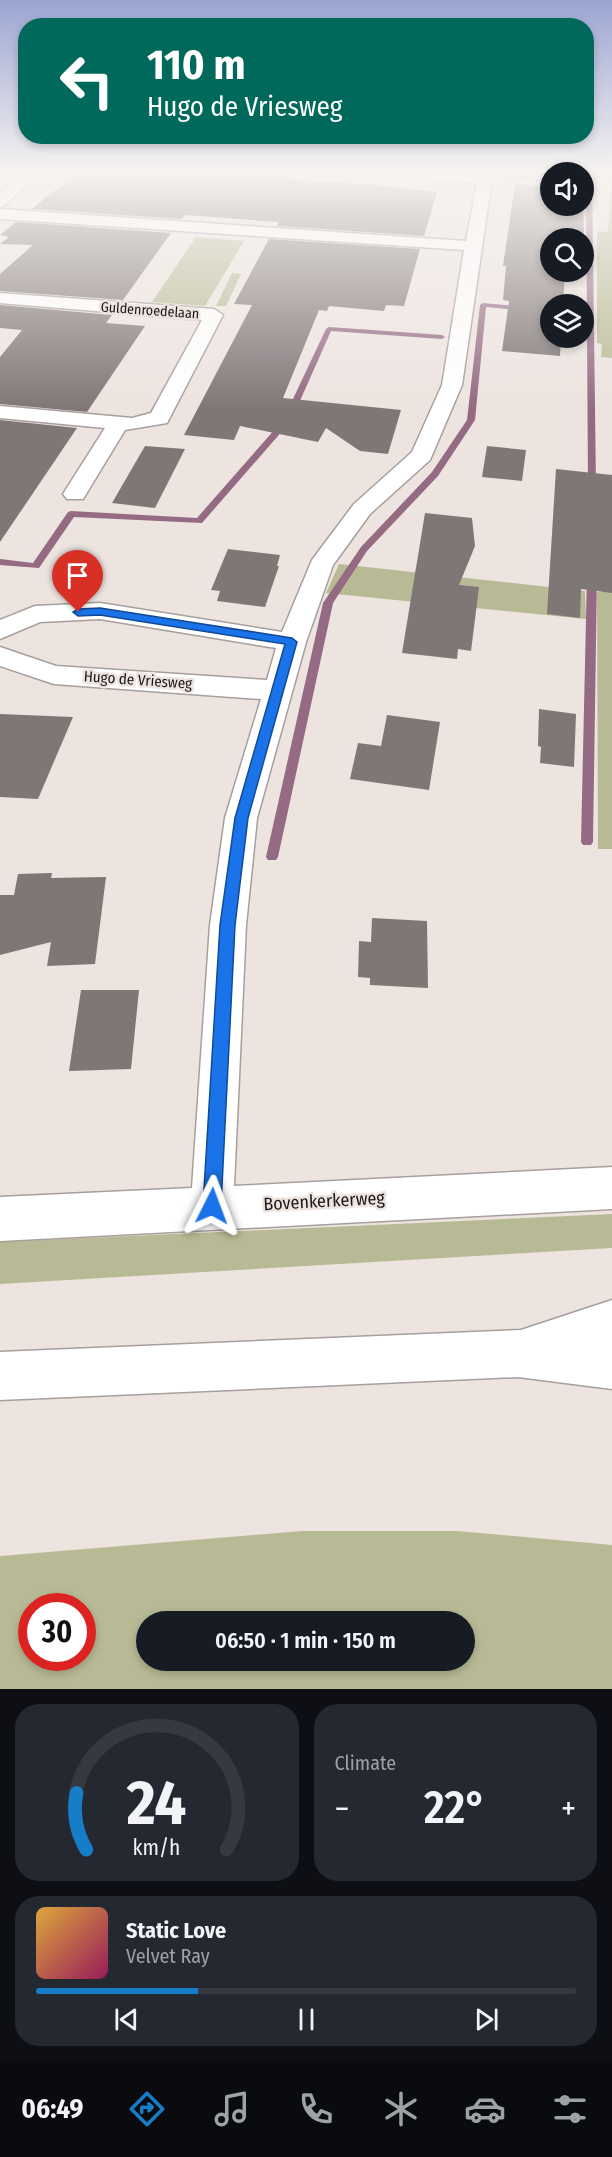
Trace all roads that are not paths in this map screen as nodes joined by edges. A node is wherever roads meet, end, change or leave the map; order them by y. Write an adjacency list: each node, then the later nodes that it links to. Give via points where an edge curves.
1 (472, 251): 7 (street, via 452,385 422,455 362,508 321,565)
2 (0, 298): 4 (street, Guldenroedelaan, via 214,315 159,418 140,423)
3 (0, 412): 4 (street, Guldenroedelaan)
4 (119, 422): 5 (street)
5 (75, 494)
6 (0, 630): 7 (street, via 35,614 100,611)
7 (292, 642): 9 (street)
8 (0, 656): 9 (street, Hugo de Vriesweg, via 54,675)
9 (278, 690): 11 (street, via 241,818 228,925)
10 (612, 1188): 11 (street, Bovenkerkerweg)
11 (212, 1206): 12 (street, Bovenkerkerweg)
12 (0, 1219)
13 (612, 1323): 14 (street)
14 (519, 1353): 15 (street); 16 (street)
15 (612, 1365)
16 (0, 1376)

